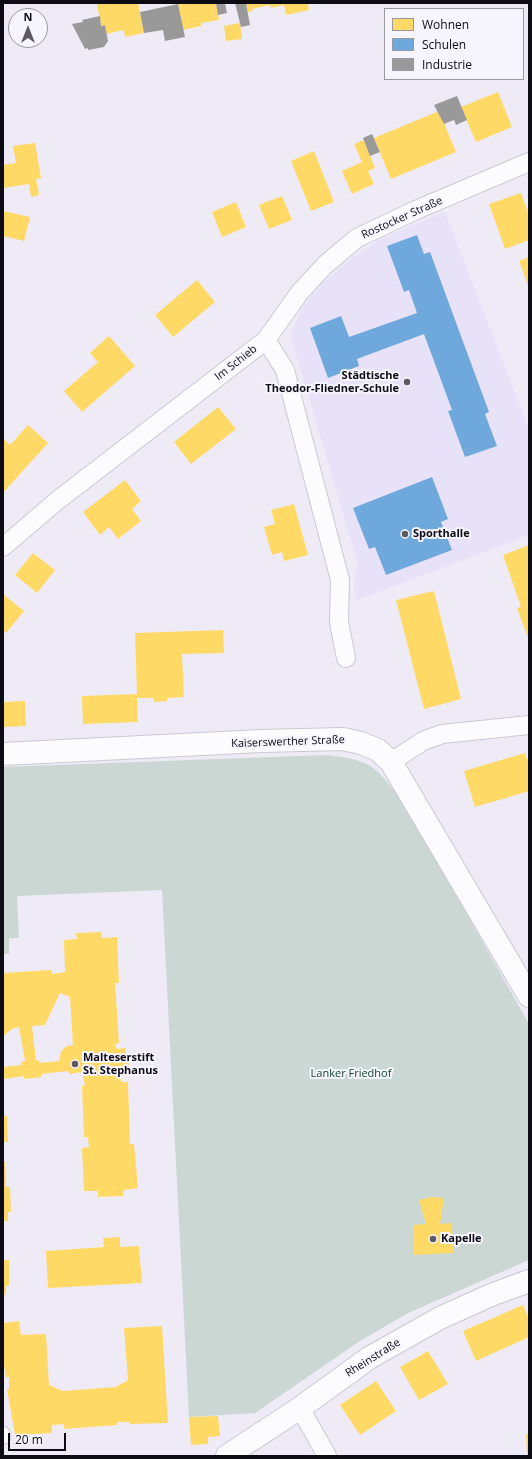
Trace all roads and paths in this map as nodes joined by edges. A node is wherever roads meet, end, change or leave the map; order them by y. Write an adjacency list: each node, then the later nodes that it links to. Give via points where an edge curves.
1 (529, 162): 2 (street, Rostocker Straße, via 357,238 320,270 300,292)
2 (266, 340): 3 (street, Im Schieb, via 58,500); 4 (street, Im Schieb, via 285,370 340,580 339,622)
3 (3, 547)
4 (346, 658)
5 (529, 725): 7 (street, via 442,734 423,741)
6 (3, 754): 7 (street, Kaiserswerther Straße, via 343,739 378,750)
7 (391, 762): 8 (street, Kaiserswerther Straße)
8 (529, 996)
9 (529, 1281): 10 (street, Rheinstraße, via 491,1295 434,1322 369,1358)
10 (300, 1408): 11 (street, Rheinstraße); 12 (street)
11 (228, 1456)
12 (327, 1456)

